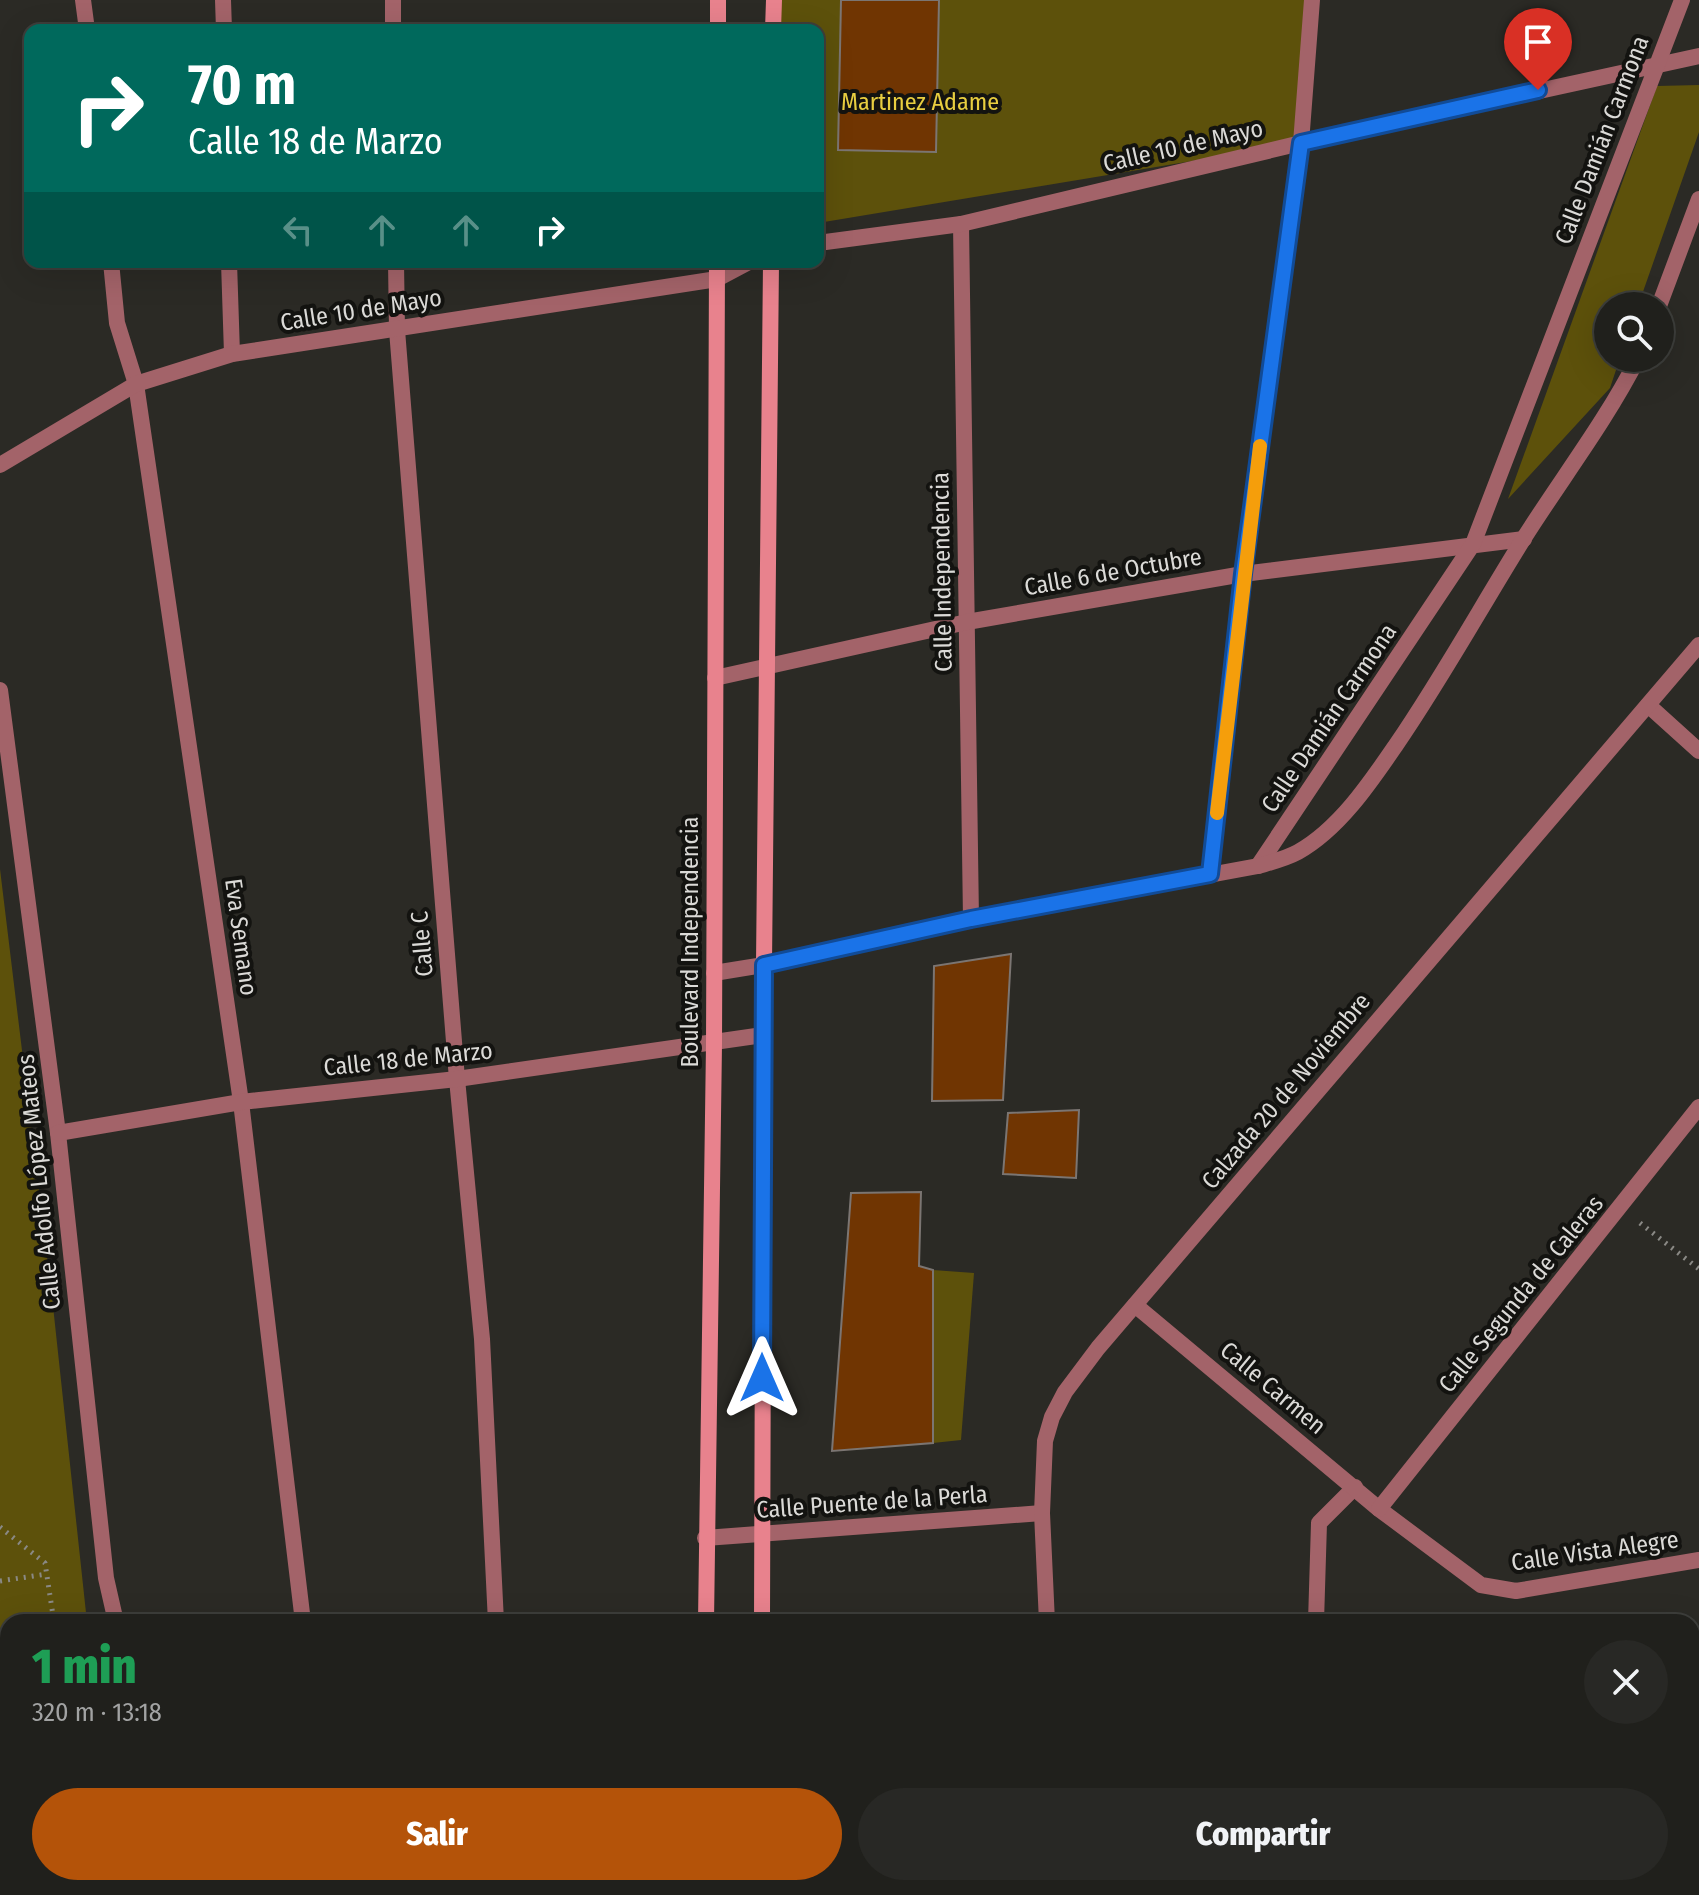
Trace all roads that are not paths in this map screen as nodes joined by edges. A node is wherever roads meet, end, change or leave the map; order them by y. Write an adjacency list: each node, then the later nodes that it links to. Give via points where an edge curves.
1 (83, 0): 8 (street)
2 (223, 0): 9 (street)
3 (393, 0): 10 (street)
4 (718, 0): 11 (street)
5 (774, 0): 12 (street)
6 (1312, 0): 15 (street)
7 (1682, 0): 14 (street, Calle Damián Carmona)
8 (86, 24)
9 (224, 24)
10 (393, 24)
11 (718, 24)
12 (773, 24)
13 (1699, 56): 14 (street, Calle 10 de Mayo)
14 (1656, 64): 15 (street, Calle 10 de Mayo); 31 (street, Calle Damián Carmona)
15 (1301, 143): 17 (street, Calle 10 de Mayo); 32 (street)
16 (1699, 199): 24 (street)
17 (961, 224): 18 (street, Calle 10 de Mayo); 33 (street, Calle Independencia)
18 (824, 242)
19 (112, 268): 28 (street, Eva Semano, via 117,323)
20 (229, 268): 26 (street)
21 (396, 268): 25 (street, Calle C)
22 (771, 268): 35 (street)
23 (717, 271): 25 (street, Calle 10 de Mayo); 36 (street, Boulevard Independencia)
24 (1664, 292)
25 (397, 330): 26 (street, Calle 10 de Mayo); 47 (street, Calle C)
26 (232, 354): 28 (street, Calle 10 de Mayo)
27 (1631, 372): 30 (street)
28 (136, 384): 29 (street, Calle 10 de Mayo); 48 (street, Eva Semano)
29 (0, 465)
30 (1524, 539): 31 (street, Calle 6 de Octubre); 40 (street, via 1431,693 1357,797 1300,851)
31 (1473, 544): 32 (street, Calle 6 de Octubre); 40 (street, Calle Damián Carmona)
32 (1243, 574): 33 (street, Calle 6 de Octubre); 41 (street)
33 (967, 622): 35 (street, Calle 6 de Octubre); 42 (street, Calle Independencia)
34 (1699, 645): 38 (street, Calzada 20 de Noviembre)
35 (767, 666): 36 (street, Calle 6 de Octubre); 43 (street)
36 (715, 678): 44 (street, Boulevard Independencia)
37 (0, 690): 50 (street, Calle Adolfo López Mateos)
38 (1648, 705): 39 (street); 51 (street, Calzada 20 de Noviembre)
39 (1699, 751)
40 (1258, 866): 41 (street)
41 (1210, 874): 42 (street)
42 (971, 919): 43 (street)
43 (764, 965): 44 (street); 45 (street)
44 (714, 973): 46 (street, Boulevard Independencia)
45 (763, 1035): 46 (street, Calle 18 de Marzo); 55 (street)
46 (714, 1044): 47 (street, Calle 18 de Marzo); 56 (street, Boulevard Independencia)
47 (457, 1079): 48 (street, Calle 18 de Marzo); 60 (street, Calle C, via 482,1339)
48 (241, 1102): 50 (street, Calle 18 de Marzo); 59 (street, Eva Semano)
49 (1699, 1107): 53 (street, Calle Segunda de Caleras)
50 (58, 1133): 58 (street, Calle Adolfo López Mateos)
51 (1135, 1305): 52 (street, Calle Carmen); 54 (street, Calzada 20 de Noviembre, via 1065,1392 1052,1417 1045,1441)
52 (1355, 1487): 53 (street, Calle Carmen); 64 (street, via 1319,1523)
53 (1379, 1509): 57 (street, Calle Vista Alegre, via 1481,1585 1516,1591)
54 (1042, 1513): 55 (street, Calle Puente de la Perla); 63 (street, Calzada 20 de Noviembre)
55 (761, 1535): 56 (street, Calle Puente de la Perla); 62 (street)
56 (705, 1538): 61 (street, Boulevard Independencia)
57 (1699, 1560)
58 (114, 1614)
59 (302, 1614)
60 (496, 1614)
61 (706, 1614)
62 (762, 1614)
63 (1047, 1614)
64 (1316, 1614)

